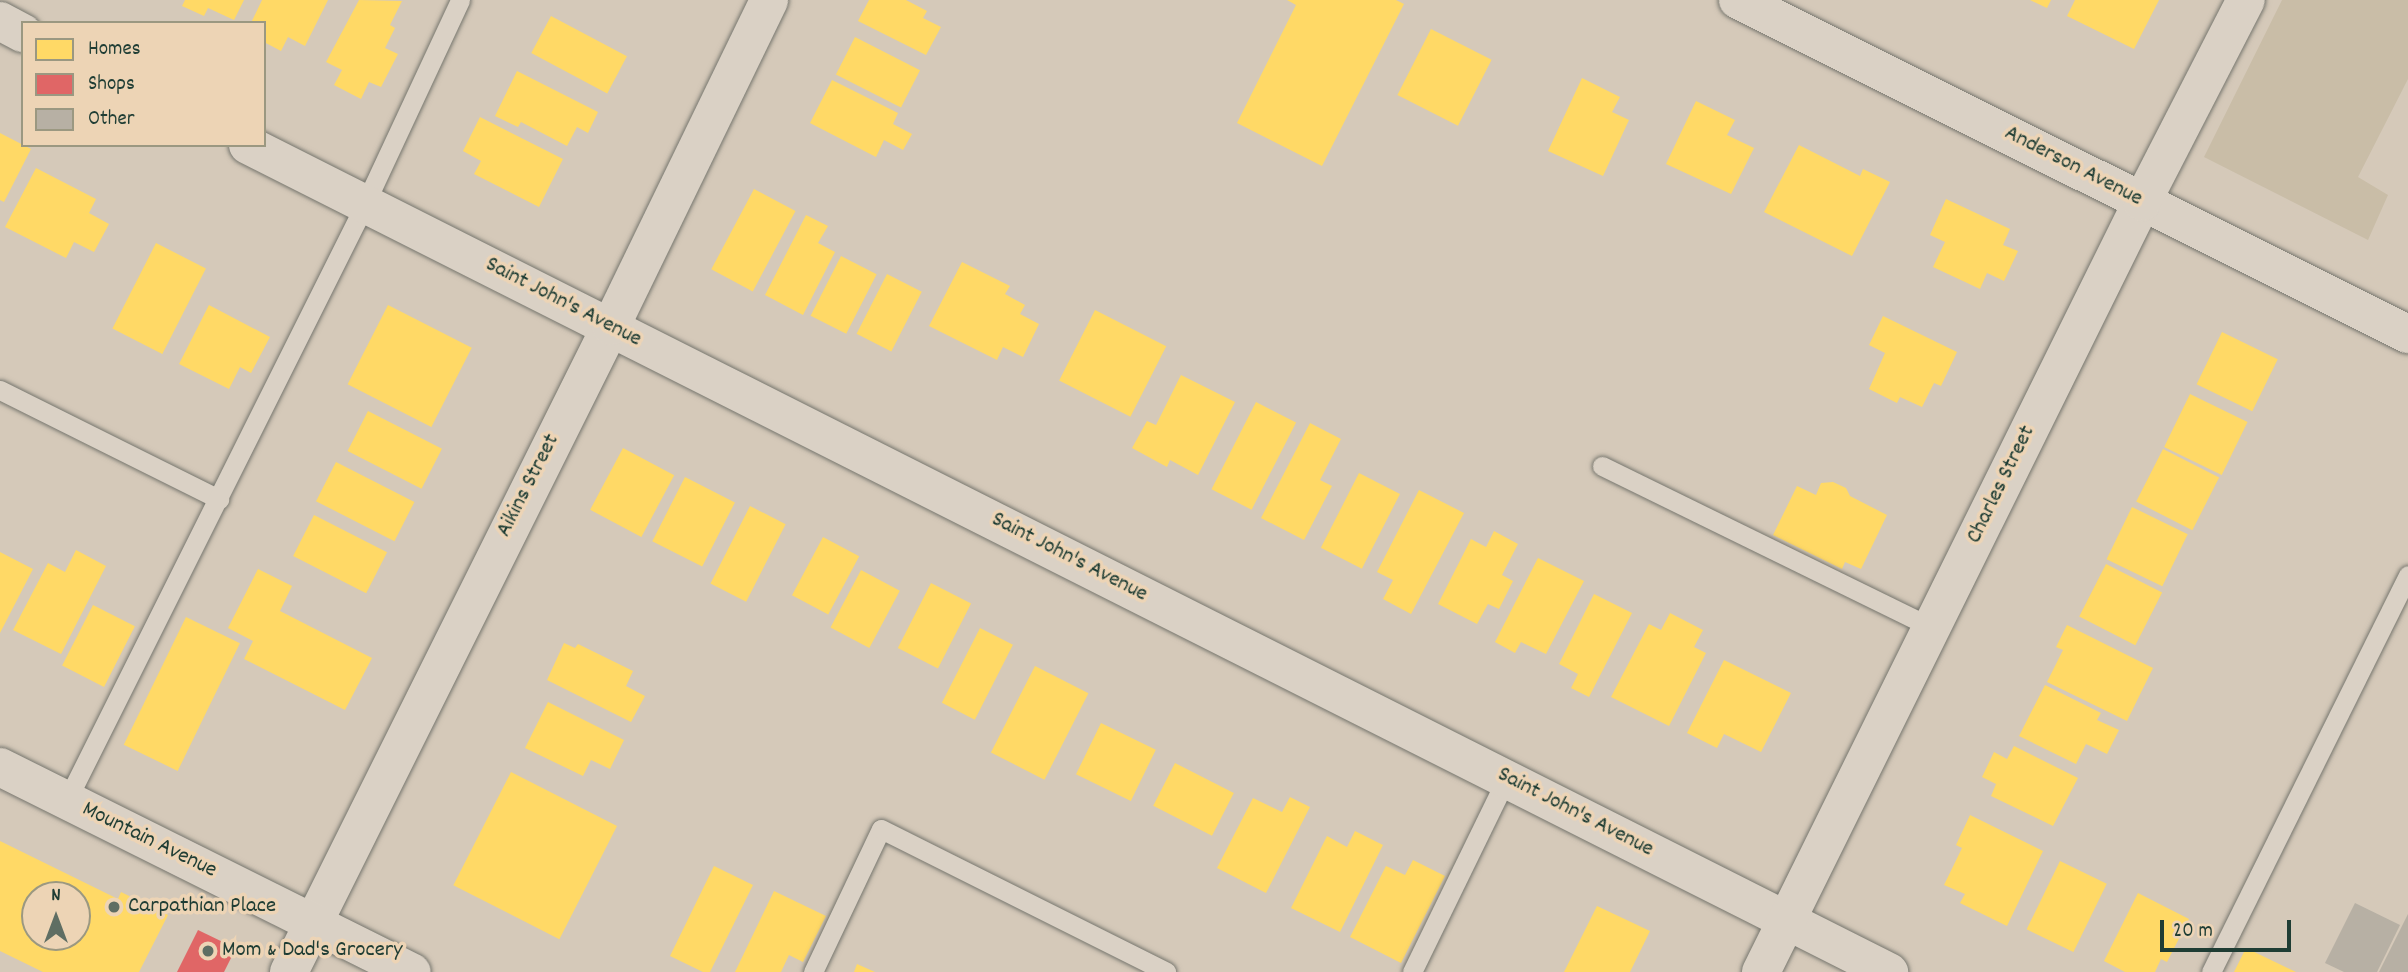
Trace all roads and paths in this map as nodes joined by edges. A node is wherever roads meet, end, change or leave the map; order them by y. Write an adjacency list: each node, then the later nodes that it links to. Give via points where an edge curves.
1 (460, 0): 9 (lane)
2 (769, 0): 10 (street, Aikins Street)
3 (1738, 0): 8 (street, Anderson Avenue)
4 (2246, 0): 8 (street, Charles Street)
5 (0, 21): 6 (street)
6 (21, 32)
7 (252, 147): 9 (street, Saint John's Avenue)
8 (2142, 202): 11 (street, Anderson Avenue); 16 (street, Charles Street)
9 (365, 204): 10 (street, Saint John's Avenue); 14 (lane)
10 (611, 327): 18 (street, Saint John's Avenue); 21 (street, Aikins Street)
11 (2408, 334)
12 (0, 390): 14 (lane)
13 (1602, 466): 16 (lane)
14 (219, 499): 19 (lane)
15 (2408, 575): 29 (lane)
16 (1932, 628): 20 (street, Charles Street)
17 (0, 767): 19 (street, Mountain Avenue)
18 (1506, 779): 20 (street, Saint John's Avenue); 26 (lane)
19 (67, 800): 21 (street, Mountain Avenue)
20 (1787, 920): 27 (street, Charles Street); 28 (street, Saint John's Avenue)
21 (312, 922): 22 (street, Aikins Street); 23 (street, Mountain Avenue)
22 (289, 972)
23 (411, 972)
24 (813, 972): 25 (lane, via 881,829)
25 (1166, 972)
26 (1412, 972)
27 (1761, 972)
28 (1889, 972)
29 (2211, 972)

